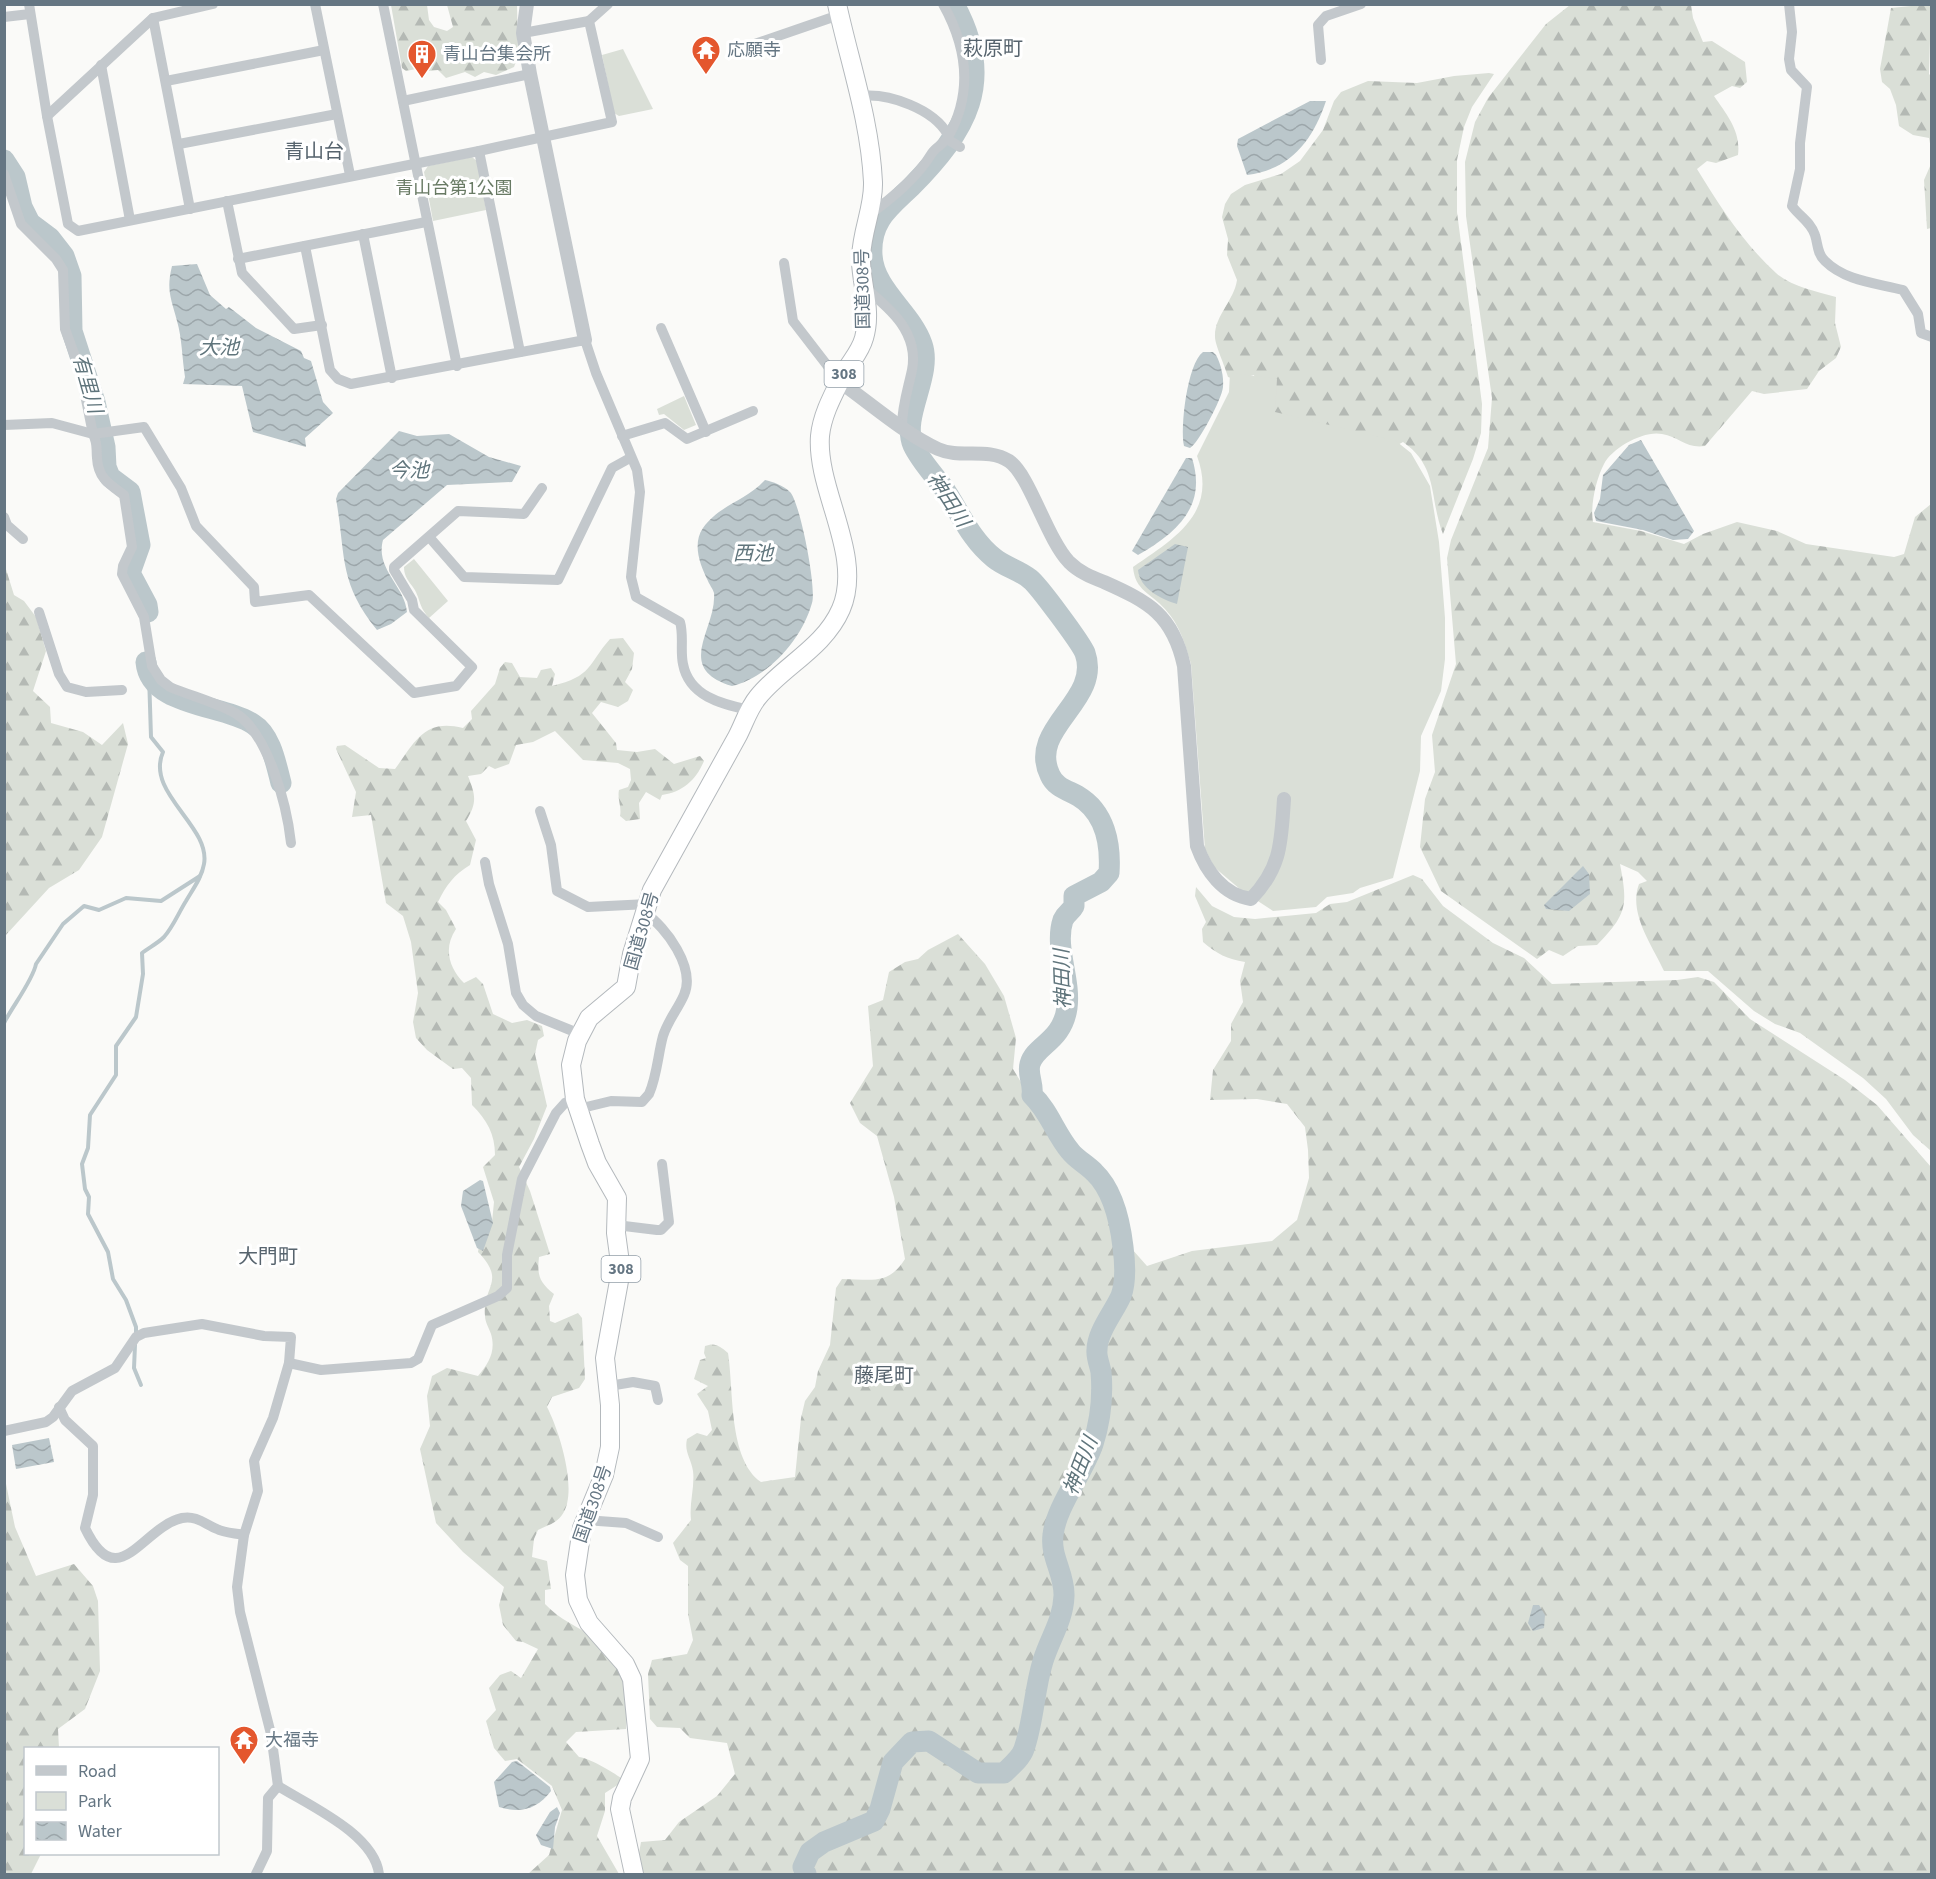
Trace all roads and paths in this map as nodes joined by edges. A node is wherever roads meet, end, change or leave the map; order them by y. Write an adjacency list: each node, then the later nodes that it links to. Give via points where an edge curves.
1 (213, 4): 12 (street)
2 (315, 4): 16 (street)
3 (383, 4): 22 (street)
4 (527, 4): 14 (street)
5 (608, 4): 13 (street)
6 (943, 4): 26 (street, via 966,68 960,105)
7 (1361, 4): 17 (street, via 1326,16 1318,25)
8 (1789, 4): 45 (street, via 1791,70 1807,87 1800,169 1792,206 1815,233 1819,254 1825,262 1844,274 1903,290 1918,314 1921,333)
9 (30, 9): 11 (street); 24 (street)
10 (838, 10): 15 (street); 21 (highway, 国道308号 / 308)
11 (4, 17)
12 (153, 18): 18 (street); 20 (street)
13 (589, 21): 14 (street); 25 (street, via 612,122)
14 (523, 33): 19 (street)
15 (746, 47)
16 (324, 50): 20 (street); 23 (street)
17 (1321, 60)
18 (101, 65): 24 (street); 36 (street)
19 (530, 74): 22 (street); 25 (street)
20 (166, 81): 27 (street)
21 (861, 96): 26 (street, via 878,94 902,100 943,126); 35 (highway, 国道308号 / 308, via 873,184)
22 (403, 101): 30 (street)
23 (337, 114): 27 (street); 32 (street)
24 (47, 116): 36 (street, via 68,224 78,231)
25 (543, 136): 29 (street); 46 (street)
26 (948, 137): 28 (street); 35 (street, via 893,197)
27 (179, 144): 34 (street)
28 (960, 147)
29 (479, 151): 30 (street); 47 (street)
30 (415, 163): 32 (street); 37 (street)
31 (4, 174): 55 (street, via 21,224 63,270 65,329 80,370)
32 (350, 175): 33 (street)
33 (227, 201): 34 (street); 40 (street)
34 (190, 208): 36 (street)
35 (869, 215): 42 (highway, 国道308号 / 308, via 861,244)
36 (130, 220)
37 (426, 222): 38 (street); 48 (street)
38 (363, 234): 39 (street); 49 (street)
39 (305, 246): 40 (street); 43 (street)
40 (238, 259): 43 (street, via 242,273 294,329)
41 (784, 263): 50 (street, via 793,321)
42 (865, 288): 50 (highway, 国道308号 / 308, via 864,339); 53 (street, via 901,321 913,351)
43 (322, 325): 49 (street, via 330,370 338,380 351,384)
44 (661, 328): 54 (street)
45 (1932, 337)
46 (585, 340): 47 (street); 56 (street)
47 (520, 352): 48 (street)
48 (457, 366): 49 (street)
49 (392, 378)
50 (840, 382): 53 (street); 64 (highway, 国道308号 / 308, via 820,436 847,569 841,608 823,637 758,696)
51 (753, 411): 54 (street)
52 (4, 425): 55 (street, via 52,423)
53 (902, 426): 65 (street, via 940,450 994,454 1012,463 1058,549 1070,563 1084,574 1140,598 1164,619 1179,644 1184,666 1197,846 1209,872 1233,893 1251,899 1274,868 1281,843)
54 (706, 432): 56 (street, via 687,440 664,423)
55 (93, 434): 60 (street, via 144,427 181,488 196,526 254,587 255,602 309,595 414,693 456,686 472,669 414,610 394,570); 67 (street, via 98,444 100,474 124,495 132,547 122,574 144,617 156,673 170,687 236,714 256,732 268,755)
56 (622, 436): 57 (street)
57 (630, 458): 60 (street, via 612,468 558,580 464,577); 64 (street, via 637,470 640,492 631,577 636,597 680,622 684,636 682,664 690,684 724,705)
58 (542, 488): 60 (street, via 525,514 458,512)
59 (4, 517): 61 (street)
60 (430, 538)
61 (23, 539)
62 (39, 612): 63 (street, via 67,687 86,692)
63 (122, 690)
64 (748, 710): 69 (highway, 国道308号 / 308)
65 (1284, 799)
66 (540, 812): 69 (street, via 551,845 557,891 588,907)
67 (291, 843)
68 (485, 862): 70 (street, via 508,944 516,993 536,1016)
69 (646, 908): 70 (highway, 国道308号 / 308, via 626,987 596,1011); 71 (street, via 669,933 684,967 684,996 668,1022 649,1094 642,1102)
70 (580, 1034): 71 (highway, 国道308号 / 308, via 571,1065)
71 (577, 1104): 73 (highway, 国道308号 / 308, via 597,1163 617,1198); 74 (street, via 565,1103 556,1113 522,1179 507,1255 507,1288 498,1296 432,1325 418,1359 411,1363 321,1370)
72 (662, 1164): 73 (street, via 669,1222 657,1230)
73 (616, 1225): 75 (highway, 国道308号 / 308, via 621,1270 605,1358)
74 (289, 1363): 77 (street, via 291,1337 202,1324 162,1328 136,1337 115,1368 72,1391); 80 (street, via 273,1418 254,1461 258,1491)
75 (609, 1386): 76 (street, via 642,1382 655,1386); 79 (highway, 国道308号 / 308, via 608,1461)
76 (658, 1400)
77 (59, 1407): 78 (street, via 46,1422); 80 (street, via 65,1420 93,1446 93,1495 85,1528 103,1556 123,1557 164,1526 183,1518 195,1518 218,1530)
78 (4, 1431)
79 (585, 1520): 81 (street, via 626,1523); 85 (highway, 国道308号 / 308, via 575,1564 578,1600 589,1623 625,1664 636,1702 640,1759 620,1809)
80 (244, 1535): 82 (street, via 237,1587 240,1612 265,1706)
81 (658, 1537)
82 (278, 1786): 83 (street, via 268,1798 267,1851); 84 (street, via 360,1839 372,1852)
83 (256, 1875)
84 (380, 1875)
85 (634, 1875)

